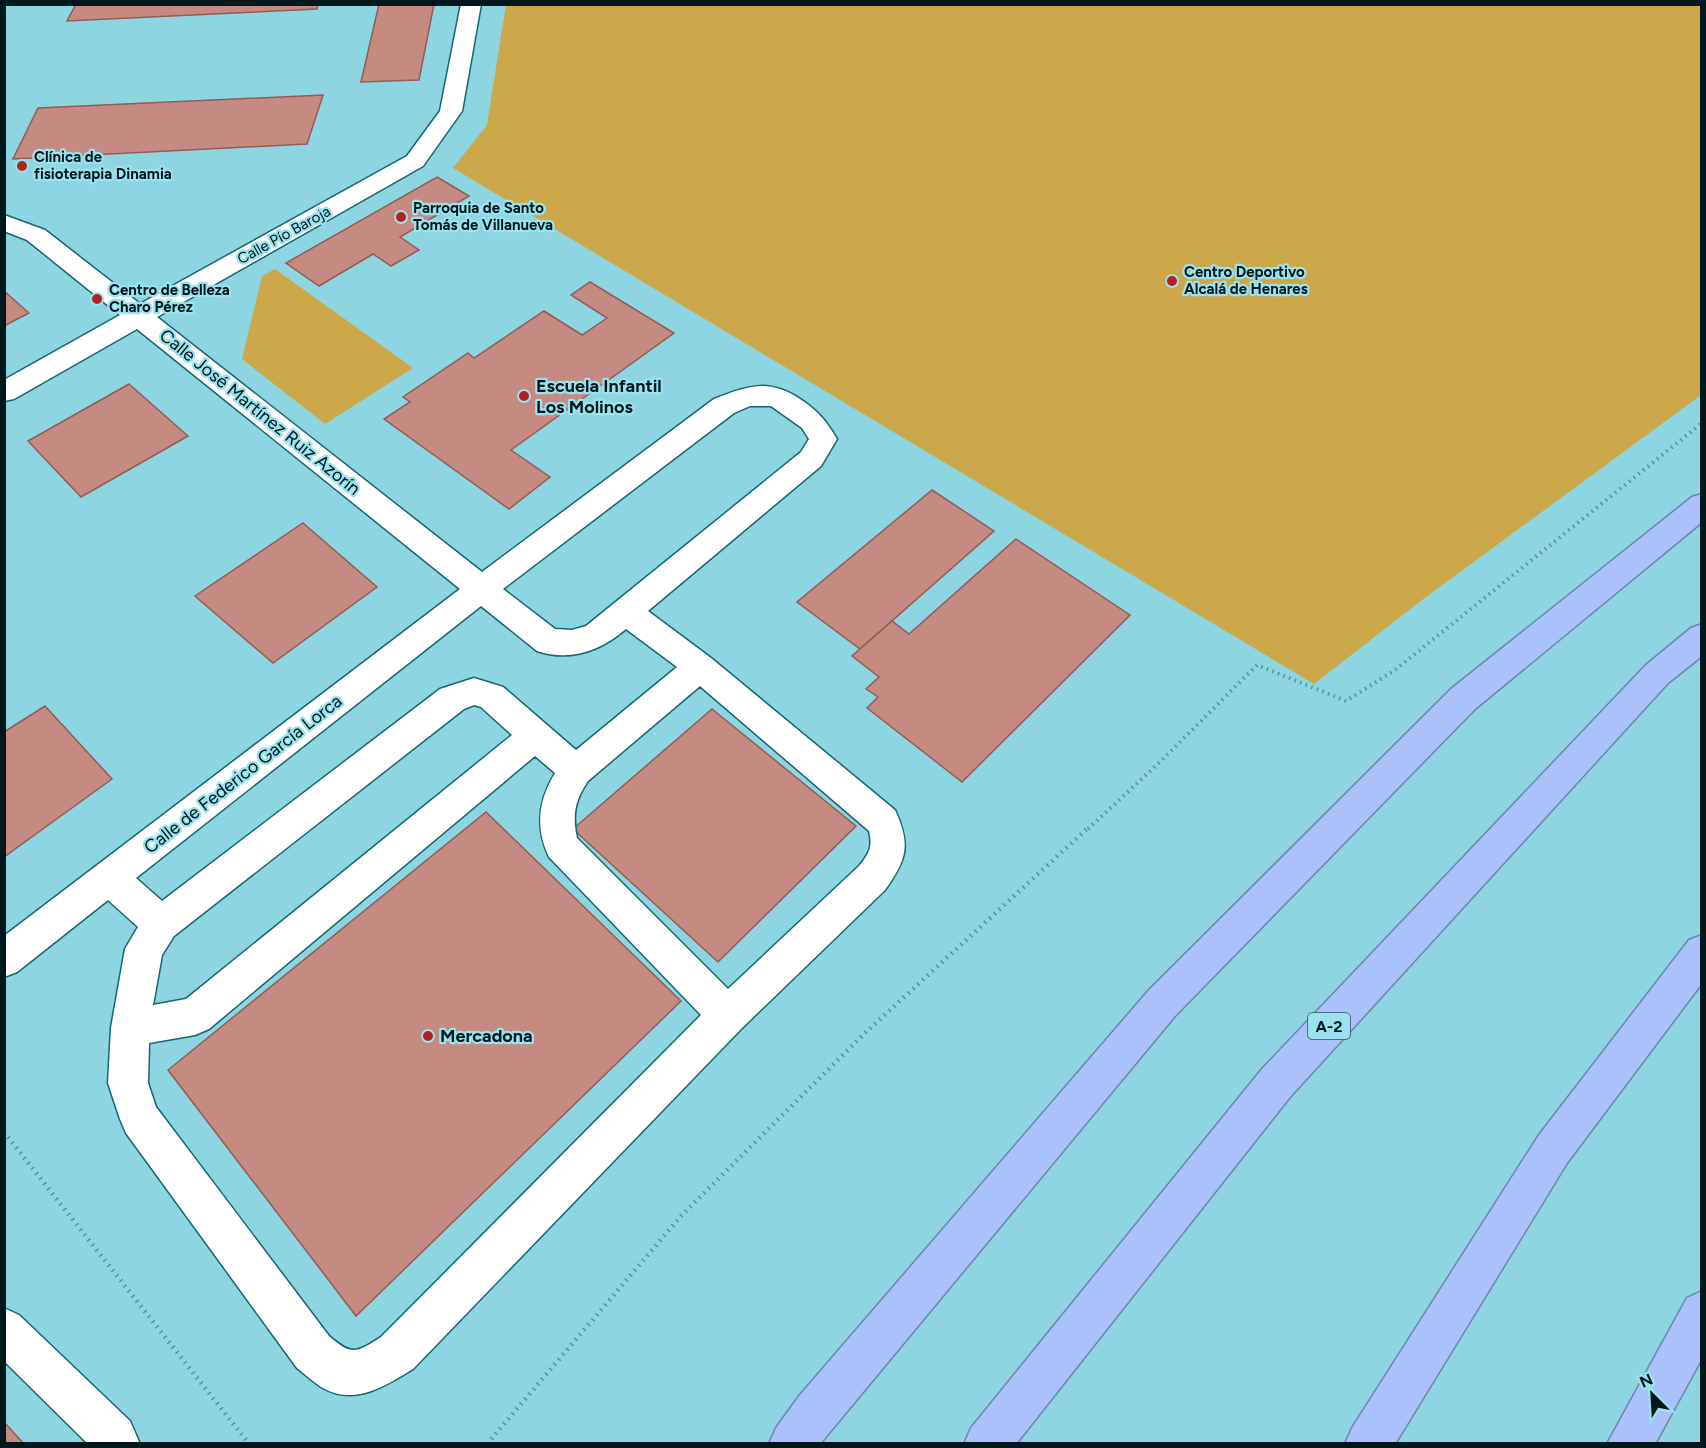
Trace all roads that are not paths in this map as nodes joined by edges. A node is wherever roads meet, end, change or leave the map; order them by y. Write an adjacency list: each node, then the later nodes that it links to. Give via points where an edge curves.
1 (471, 4): 3 (street, Calle Pío Baroja, via 451,111 416,161)
2 (4, 222): 3 (street, Calle José Martínez Ruiz Azorín, via 36,235)
3 (140, 316): 4 (street, Calle Pío Baroja); 6 (street, Calle José Martínez Ruiz Azorín)
4 (4, 392)
5 (1701, 505): 21 (highway, via 1463,699 1162,1003)
6 (482, 589): 7 (street, Calle José Martínez Ruiz Azorín, via 548,642 572,644 597,634); 7 (street, Calle de Federico García Lorca, via 724,406 747,397 776,396 812,421 823,440 811,459); 12 (street, Calle de Federico García Lorca)
7 (626, 612): 9 (street)
8 (1701, 637): 22 (highway, A-2, via 1657,674 1276,1083)
9 (700, 667): 11 (street); 16 (street, via 883,821 891,840 888,858 872,878)
10 (536, 735): 11 (street); 13 (street, via 492,697 474,691 452,699); 17 (street, via 195,1016)
11 (576, 771): 16 (street, via 561,791 555,821 561,846)
12 (109, 878): 13 (street); 15 (street, Calle de Federico García Lorca)
13 (161, 924): 17 (street, via 144,949)
14 (1701, 952): 23 (highway, via 1553,1149)
15 (4, 959)
16 (728, 1015): 17 (street, via 397,1353 367,1372 337,1372 313,1352 140,1119 128,1083)
17 (130, 1028)
18 (1701, 1313): 24 (highway)
19 (4, 1330): 20 (street)
20 (117, 1443)
21 (792, 1443)
22 (987, 1443)
23 (1368, 1443)
24 (1630, 1443)

